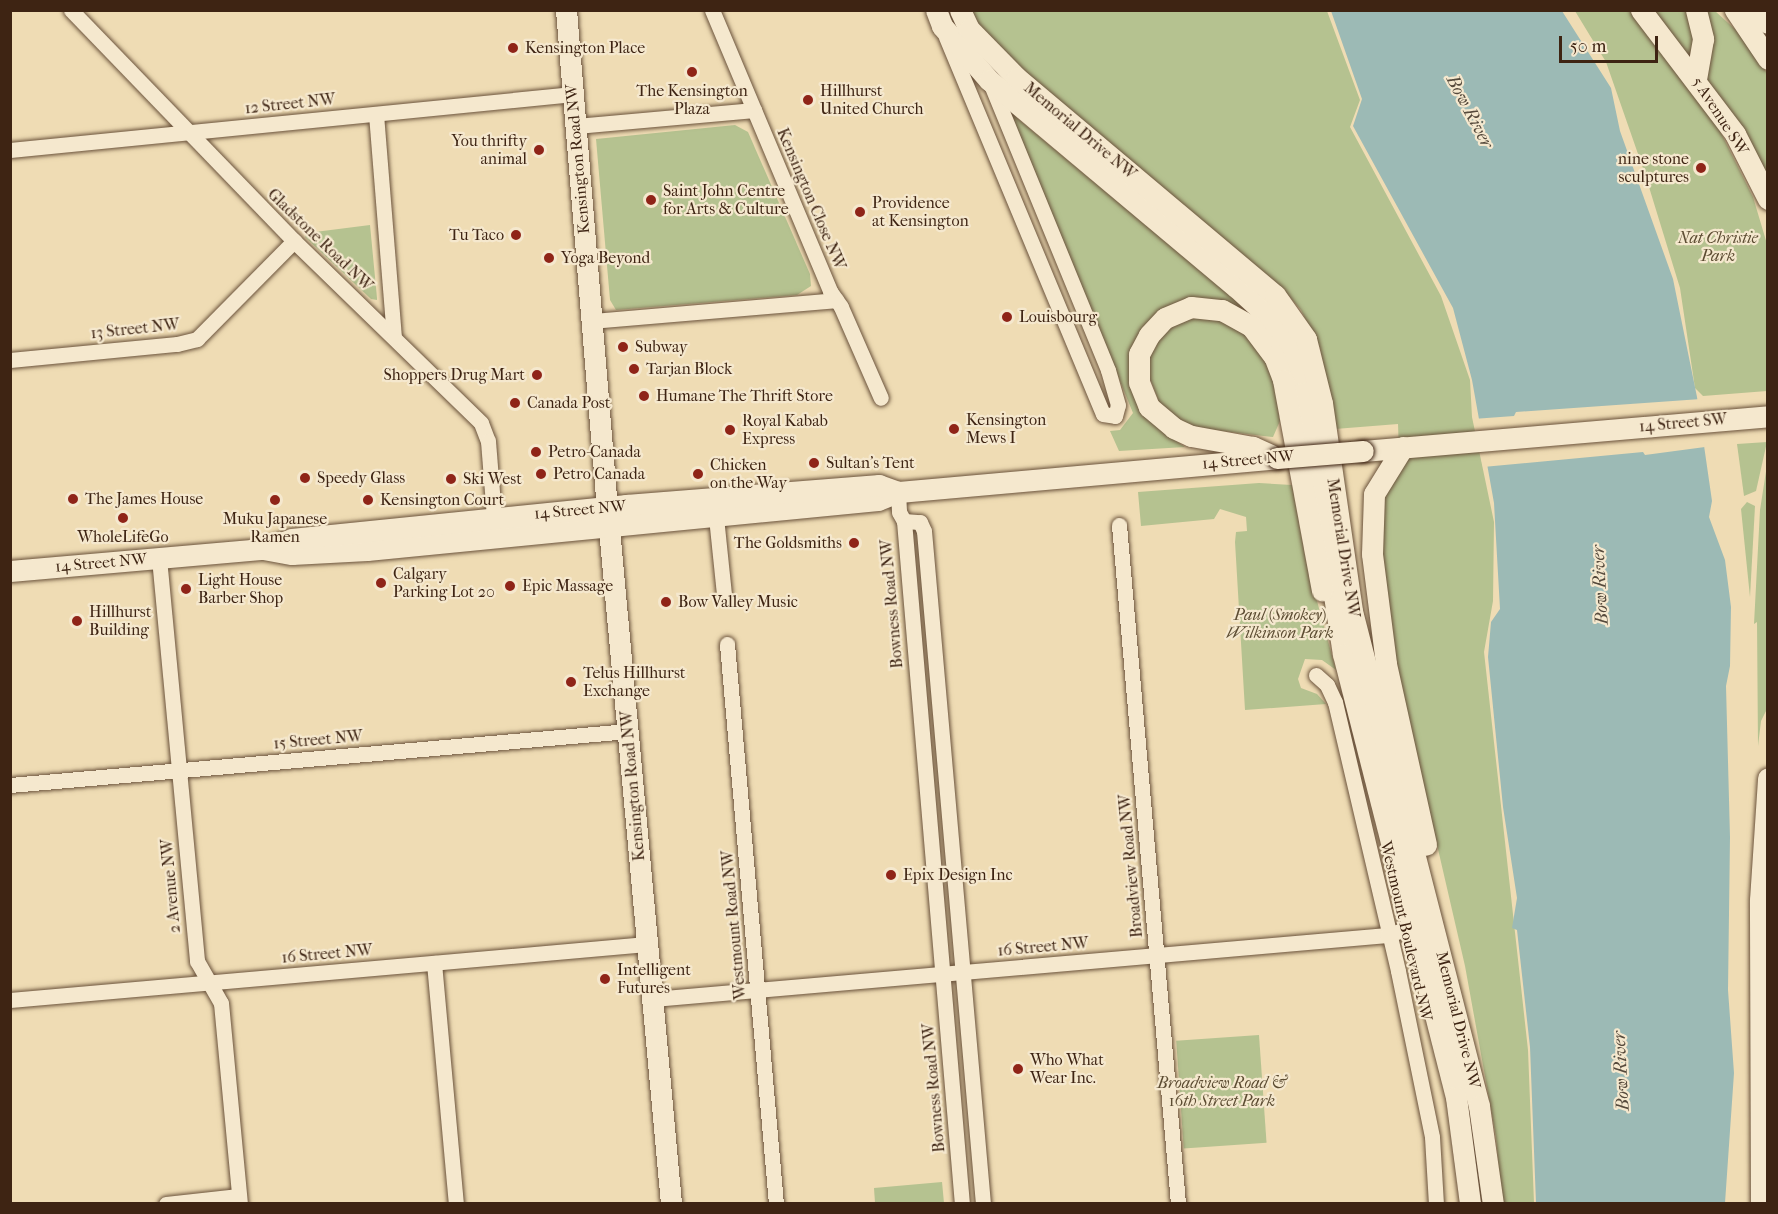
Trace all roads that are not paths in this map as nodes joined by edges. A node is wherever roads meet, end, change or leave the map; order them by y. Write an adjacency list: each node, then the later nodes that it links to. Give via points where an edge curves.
1 (71, 10): 19 (street, Gladstone Road NW, via 174,113)
2 (566, 10): 15 (main road, Kensington Road NW)
3 (712, 10): 16 (street, Kensington Close NW)
4 (1641, 10): 13 (main road, 5 Avenue SW)
5 (1696, 10): 13 (main road, via 1703,39)
6 (1736, 10): 11 (main road, via 1745,14); 12 (main road)
7 (1754, 10): 10 (main road)
8 (939, 18): 14 (main road, Memorial Drive NW); 14 (street, Memorial Drive NW, via 1103,414 1115,416 1116,396 1108,370)
9 (964, 20): 14 (street, Memorial Drive NW); 49 (main road, Memorial Drive NW, via 1017,78 1275,295 1298,324 1312,357 1363,660)
10 (1767, 23)
11 (1767, 38)
12 (1767, 59)
13 (1696, 79): 21 (main road, 5 Avenue SW, via 1735,134)
14 (989, 80): 43 (main road, Memorial Drive NW, via 1236,287 1280,331 1298,368 1303,393)
15 (573, 94): 17 (street, 12 Street NW); 18 (main road, Kensington Road NW)
16 (754, 110): 18 (street); 23 (street, Kensington Close NW)
17 (376, 114): 19 (street, 12 Street NW); 25 (street)
18 (576, 126): 24 (main road, Kensington Road NW)
19 (187, 132): 20 (street, 12 Street NW); 22 (street, Gladstone Road NW)
20 (10, 150)
21 (1767, 199)
22 (294, 241): 25 (street, Gladstone Road NW); 26 (street, 13 Street NW, via 197,339)
23 (836, 300): 24 (street); 27 (street, Kensington Close NW)
24 (592, 321): 34 (main road, Kensington Road NW)
25 (394, 336): 33 (street, Gladstone Road NW, via 486,431)
26 (10, 360)
27 (881, 398)
28 (1767, 416): 29 (main road, 14 Street SW)
29 (1598, 430): 30 (main road, 14 Street NW)
30 (1403, 447): 31 (main road, 14 Street NW, bridge); 49 (main road, via 1374,494 1372,554 1386,664 1432,881)
31 (1277, 458): 32 (main road, 14 Street NW); 43 (main road, via 1253,447 1191,436 1174,428 1149,407 1139,382 1139,354 1164,318 1191,308 1222,310 1251,326 1274,356 1283,380 1317,574)
32 (898, 492): 34 (main road, 14 Street NW, via 879,485); 35 (main road, 14 Street NW, via 878,500); 36 (street, via 899,512)
33 (494, 517): 34 (main road, 14 Street NW); 38 (main road, 14 Street NW, via 292,539)
34 (608, 517): 35 (main road, 14 Street NW); 38 (main road, 14 Street NW, via 367,550 292,554); 45 (main road, Kensington Road NW)
35 (716, 517): 41 (street)
36 (904, 521): 54 (street, Bowness Road NW, via 920,522 924,531); 55 (street, Bowness Road NW)
37 (1119, 525): 52 (street, Broadview Road NW)
38 (263, 549): 39 (main road, 14 Street NW)
39 (159, 558): 40 (main road, 14 Street NW); 46 (street, 2 Avenue NW)
40 (10, 571)
41 (724, 594)
42 (727, 644): 57 (street, Westmount Road NW)
43 (1343, 654): 49 (main road, Memorial Drive NW)
44 (1316, 675): 50 (street, Westmount Boulevard NW, via 1327,685 1335,702)
45 (628, 731): 46 (street, 15 Street NW); 51 (main road, Kensington Road NW)
46 (178, 770): 48 (street, 15 Street NW); 56 (street, 2 Avenue NW, via 196,961)
47 (1767, 778): 71 (main road, via 1760,900)
48 (10, 785)
49 (1425, 918): 50 (street, 16 Street NW); 69 (main road, Memorial Drive NW); 70 (main road, Memorial Drive NW, via 1479,1106)
50 (1388, 935): 52 (street, 16 Street NW); 68 (street, Westmount Boulevard NW, via 1432,1137)
51 (647, 944): 53 (street, 16 Street NW); 58 (main road, Kensington Road NW)
52 (1156, 955): 54 (street, 16 Street NW); 67 (street, Broadview Road NW)
53 (434, 963): 56 (street, 16 Street NW); 62 (street)
54 (960, 972): 55 (street, 16 Street NW); 66 (street, Bowness Road NW)
55 (943, 974): 57 (street, 16 Street NW); 65 (street, Bowness Road NW)
56 (208, 982): 59 (street, 16 Street NW); 60 (street, 2 Avenue NW, via 221,1004)
57 (757, 990): 58 (street, 16 Street NW); 64 (street, Westmount Road NW)
58 (653, 999): 63 (main road, Kensington Road NW)
59 (10, 1000)
60 (240, 1200): 61 (street)
61 (166, 1203)
62 (456, 1203)
63 (671, 1203)
64 (776, 1203)
65 (962, 1203)
66 (983, 1203)
67 (1178, 1203)
68 (1436, 1203)
69 (1470, 1203)
70 (1493, 1203)
71 (1761, 1203)

